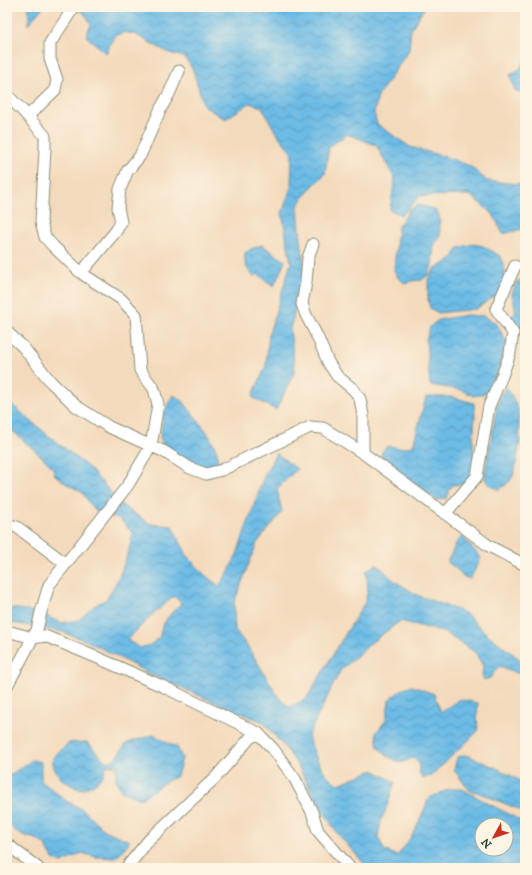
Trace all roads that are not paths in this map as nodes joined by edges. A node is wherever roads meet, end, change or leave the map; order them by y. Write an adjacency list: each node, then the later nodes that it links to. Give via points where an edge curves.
1 (70, 12): 4 (street, via 50,43 50,59 57,79 55,90)
2 (179, 71): 7 (street, via 140,156 128,170 120,189 120,222 116,231)
3 (7, 95): 4 (street)
4 (28, 116): 7 (street, via 45,136 41,222 44,236)
5 (313, 244): 10 (street, via 308,258 302,304 328,362 337,376 354,390 360,399 363,415)
6 (515, 266): 11 (street, via 496,310 513,333 510,353 488,406 477,476)
7 (81, 273): 9 (street, via 121,299 136,315 140,370 154,389 158,404)
8 (7, 332): 9 (street, via 76,406 109,427)
9 (150, 446): 10 (street, via 206,474 222,470 310,427 324,428); 13 (street, via 128,485)
10 (363, 454): 11 (street)
11 (445, 514): 14 (street, via 489,546)
12 (7, 524): 13 (street, via 17,528)
13 (66, 564): 16 (street, via 49,585)
14 (525, 565)
15 (7, 631): 16 (street)
16 (35, 634): 17 (street); 18 (street, via 162,686)
17 (7, 686)
18 (258, 733): 21 (street, via 250,738 216,777 148,840); 22 (street, via 295,779 312,812 318,831)
19 (7, 844): 20 (street)
20 (38, 868)
21 (126, 868)
22 (350, 868)

